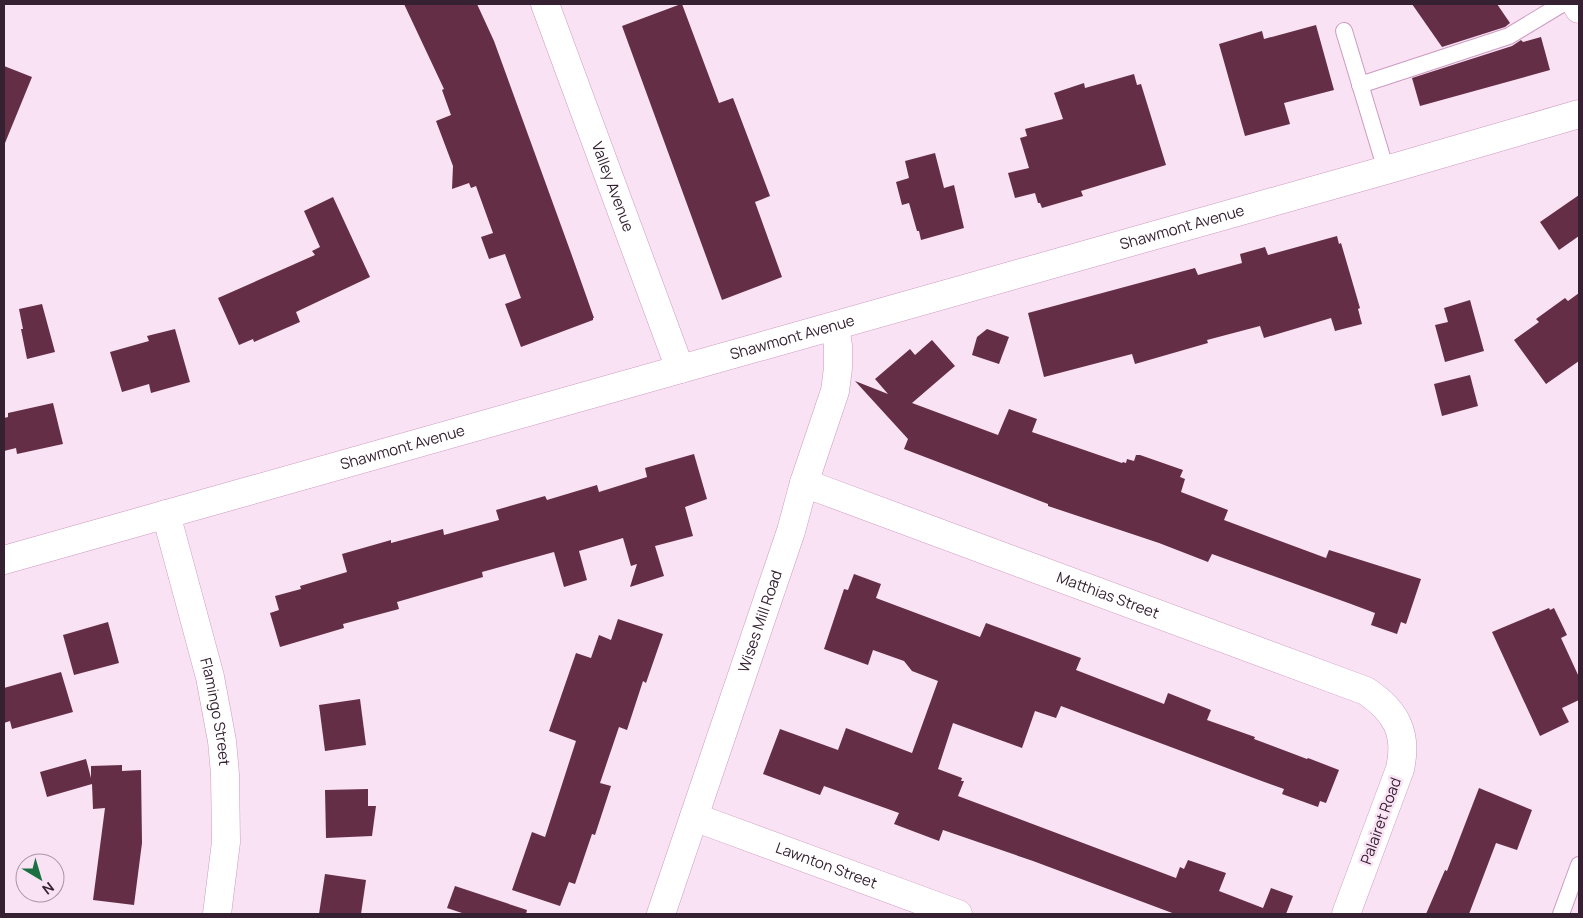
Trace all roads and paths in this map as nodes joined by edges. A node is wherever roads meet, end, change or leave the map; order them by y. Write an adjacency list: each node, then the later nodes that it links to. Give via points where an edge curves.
1 (545, 4): 10 (street, Valley Avenue)
2 (1562, 4): 6 (lane, via 1509,36)
3 (1576, 4): 4 (street)
4 (1579, 9)
5 (1344, 31): 6 (lane)
6 (1360, 85): 8 (lane)
7 (1579, 114): 8 (street, Shawmont Avenue)
8 (1386, 170): 9 (street, Shawmont Avenue)
9 (834, 326): 10 (street, Shawmont Avenue); 11 (street, Wises Mill Road, via 838,346 835,391)
10 (680, 369): 12 (street, Shawmont Avenue)
11 (804, 483): 14 (street, Matthias Street, via 1366,691 1380,701); 15 (street, Wises Mill Road, via 792,531)
12 (166, 514): 13 (street, Shawmont Avenue); 17 (street, Flamingo Street, via 210,678 222,741 226,842)
13 (4, 560)
14 (1398, 726): 20 (street, Palairet Road, via 1403,754 1400,769)
15 (694, 817): 18 (street, Wises Mill Road); 19 (street, Lawnton Street)
16 (1579, 865): 21 (lane)
17 (217, 914)
18 (661, 914)
19 (958, 914)
20 (1346, 914)
21 (1561, 914)

